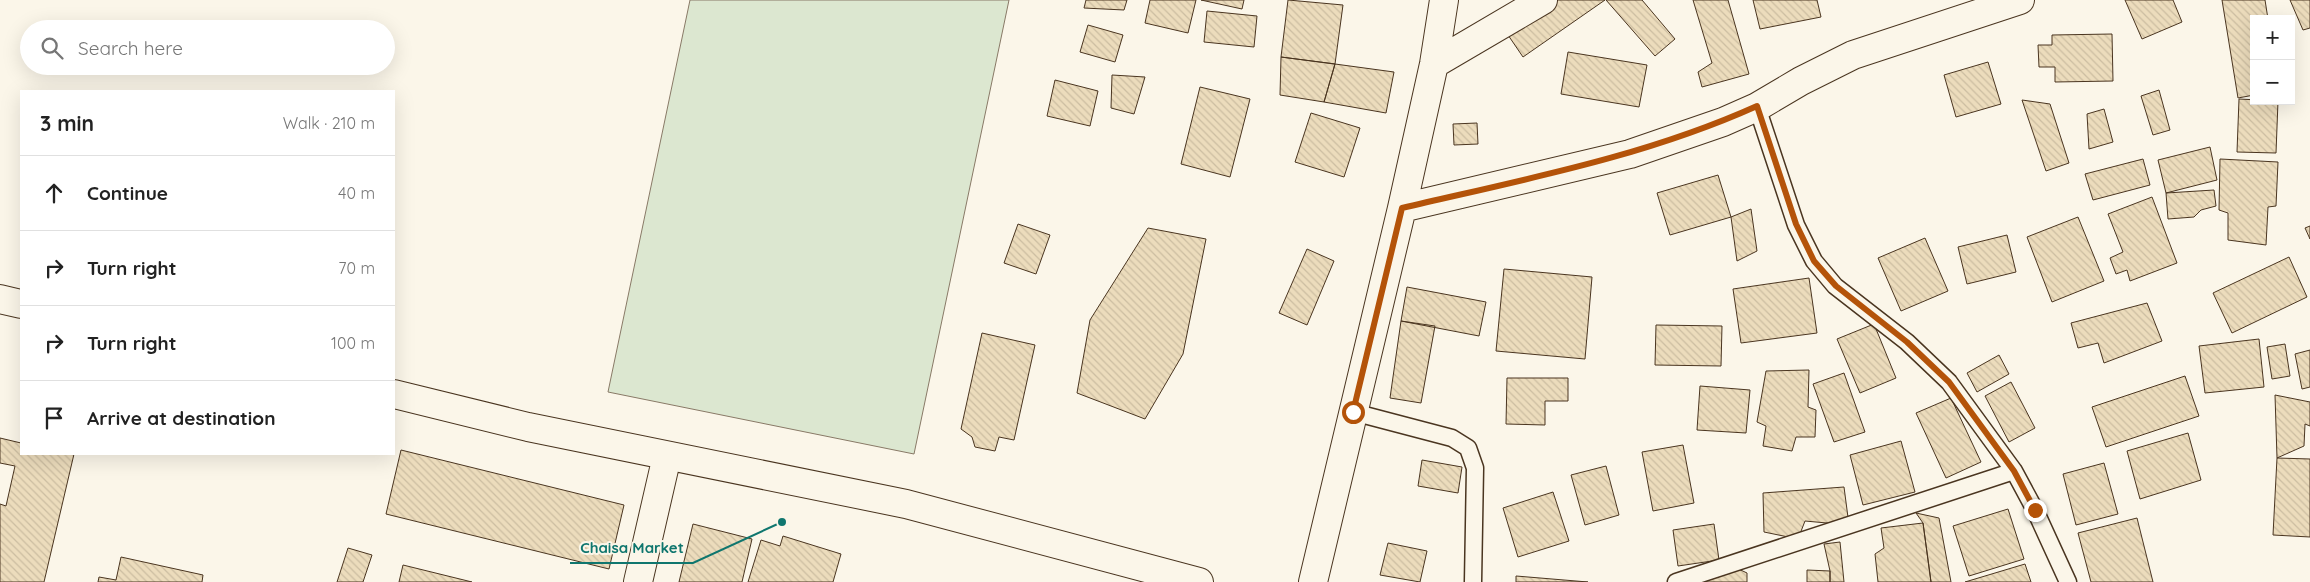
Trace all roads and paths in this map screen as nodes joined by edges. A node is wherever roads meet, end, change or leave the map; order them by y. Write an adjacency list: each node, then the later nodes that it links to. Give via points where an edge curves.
1 (1444, 0): 4 (street)
2 (1543, 0): 4 (street)
3 (2020, 0): 5 (street, via 1853,55)
4 (1434, 64): 6 (street)
5 (1757, 106): 6 (street, via 1723,122 1630,154); 12 (lane, via 1796,224 1814,261 1836,286 1907,342 1949,382)
6 (1402, 208): 10 (street)
7 (0, 299): 8 (street)
8 (20, 304)
9 (395, 394): 11 (street)
10 (1353, 412): 15 (street); 16 (lane, via 1452,438 1468,448 1475,468)
11 (667, 456): 13 (street); 14 (street, via 906,504)
12 (2014, 471): 17 (lane); 18 (lane)
13 (638, 582)
14 (1199, 582)
15 (1313, 582)
16 (1473, 582)
17 (1676, 582)
18 (2068, 582)

